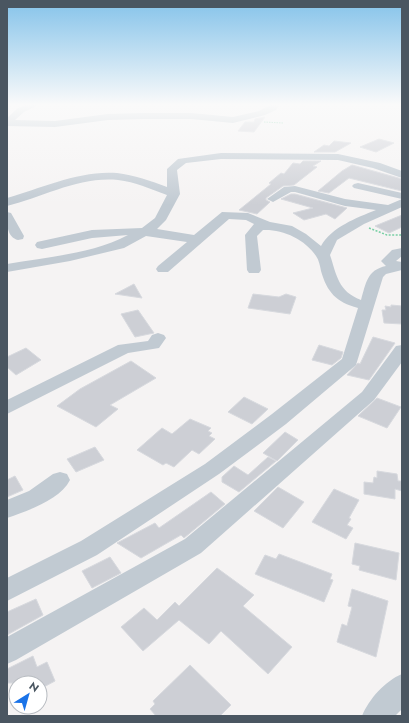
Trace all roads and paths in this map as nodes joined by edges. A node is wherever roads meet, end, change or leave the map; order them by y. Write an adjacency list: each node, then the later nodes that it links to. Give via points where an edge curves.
1 (402, 175): 3 (street, via 376,165 338,158 202,157 182,161 172,169)
2 (358, 186): 4 (street)
3 (174, 194): 6 (street, via 136,181 109,176 84,180); 13 (street, via 160,220)
4 (402, 196)
5 (272, 200): 7 (street, via 288,190 295,189 345,202)
6 (7, 202)
7 (397, 206): 9 (street)
8 (349, 212): 9 (street)
9 (376, 214): 11 (street)
10 (7, 216): 15 (street)
11 (360, 221): 14 (path, via 370,229 387,235); 18 (street, via 332,238)
12 (267, 226): 16 (street, via 248,217 226,215); 18 (street, via 288,229 303,235); 22 (street, via 259,226 251,235)
13 (146, 232): 16 (street); 17 (street, via 100,233); 20 (street, via 119,245)
14 (402, 235)
15 (18, 236)
16 (198, 240): 21 (street)
17 (42, 245)
18 (323, 255): 23 (street, via 339,297)
19 (400, 262): 23 (street, via 376,276)
20 (7, 268)
21 (163, 269)
22 (254, 270)
23 (366, 306): 29 (street, via 350,361 278,419 212,469 89,548)
24 (158, 338): 26 (street, via 153,345 124,349)
25 (402, 350): 30 (street, via 368,396 193,546)
26 (7, 408)
27 (60, 480): 28 (street, via 37,497)
28 (7, 509)
29 (7, 590)
30 (7, 651)
31 (402, 688): 32 (street)
32 (376, 716)

